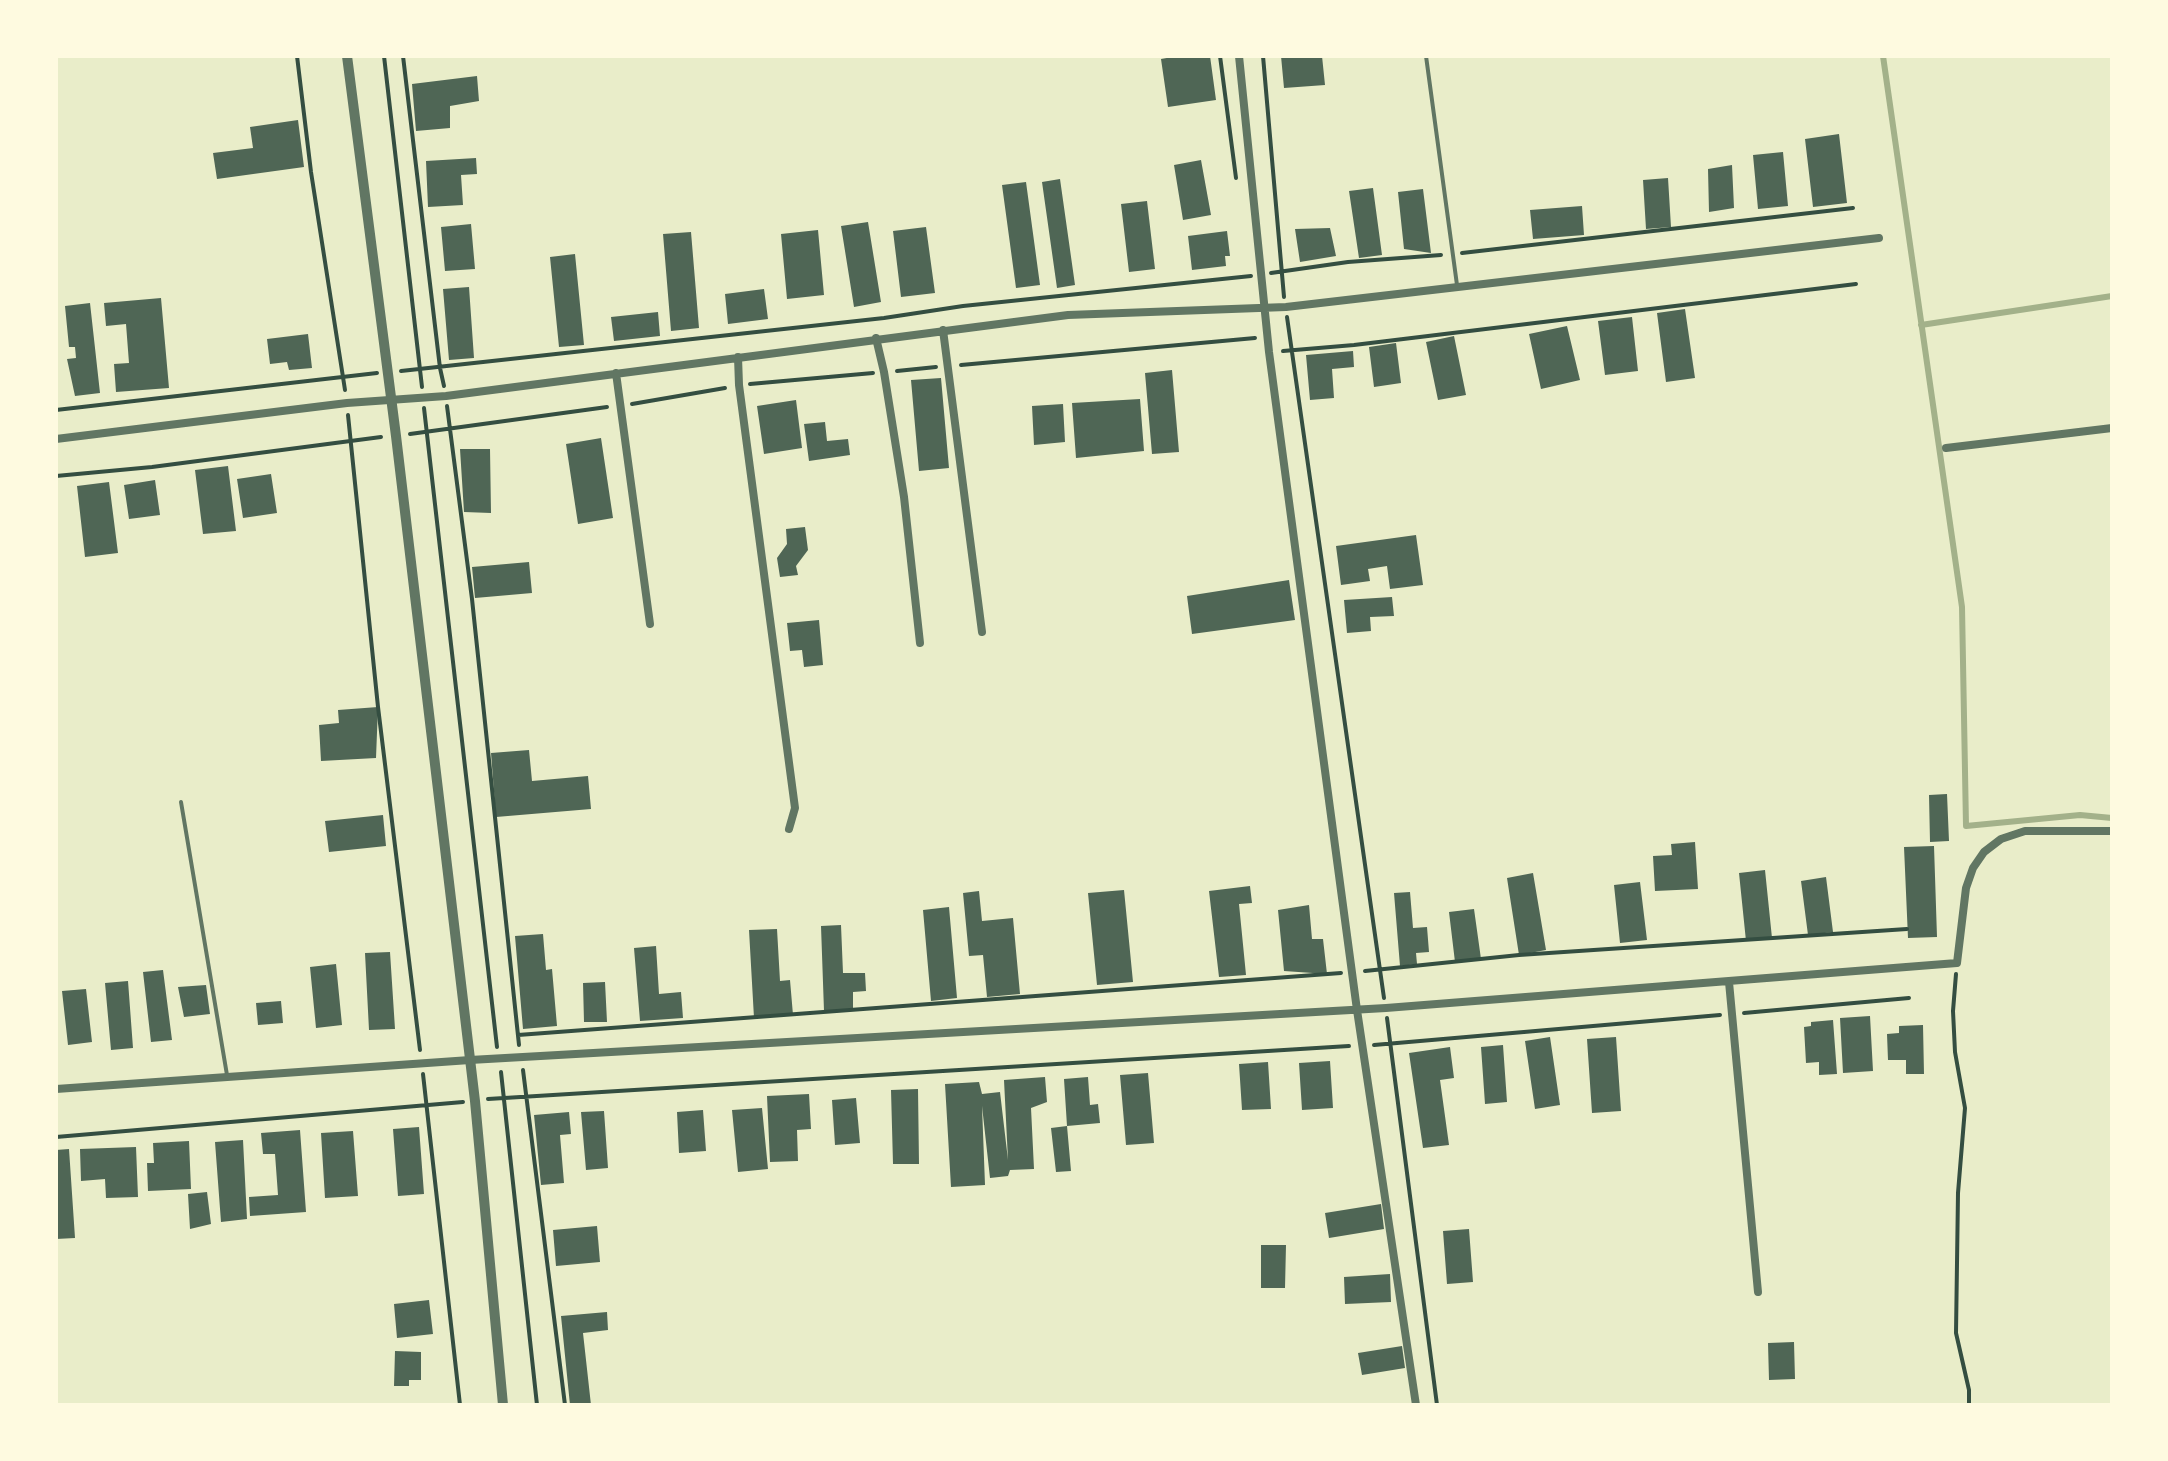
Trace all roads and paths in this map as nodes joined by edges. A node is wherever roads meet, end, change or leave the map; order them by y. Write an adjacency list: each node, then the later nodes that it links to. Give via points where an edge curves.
1 (297, 56): 28 (path)
2 (347, 56): 25 (street)
3 (384, 56): 24 (path)
4 (403, 56): 23 (path)
5 (1239, 56): 12 (street)
6 (1263, 56): 11 (path)
7 (1426, 56): 10 (lane)
8 (1853, 208): 10 (path)
9 (1879, 238): 14 (street)
10 (1453, 254): 11 (path); 14 (lane)
11 (1281, 272): 12 (path); 15 (path)
12 (1260, 273): 16 (street); 23 (path)
13 (1856, 284): 19 (path)
14 (1457, 287): 15 (street)
15 (1286, 307): 16 (street); 19 (path)
16 (1265, 309): 17 (street, via 1068,315); 20 (street)
17 (943, 330): 18 (street); 22 (street)
18 (876, 338): 21 (street); 26 (street)
19 (1292, 351): 20 (path); 52 (path)
20 (1269, 352): 22 (path, via 1255,338); 53 (street)
21 (738, 357): 27 (street); 29 (street)
22 (947, 366): 26 (path); 45 (street)
23 (440, 368): 24 (path); 30 (path)
24 (419, 370): 25 (path); 31 (path)
25 (386, 372): 28 (path); 32 (street)
26 (884, 372): 29 (path); 46 (street)
27 (616, 373): 30 (street); 34 (street)
28 (342, 377): 33 (path); 35 (path)
29 (739, 385): 34 (path); 48 (street, via 795,808)
30 (446, 396): 31 (street); 36 (path)
31 (423, 398): 32 (street); 38 (path)
32 (392, 402): 33 (street); 39 (street)
33 (347, 403): 40 (street); 41 (path)
34 (620, 406): 36 (path); 44 (street)
35 (56, 410)
36 (449, 427): 38 (path); 59 (path)
37 (2112, 428): 42 (street)
38 (426, 432): 39 (path); 64 (path)
39 (396, 436): 41 (path); 63 (street)
40 (56, 439)
41 (350, 441): 43 (path); 65 (path)
42 (1946, 448)
43 (56, 476)
44 (650, 624)
45 (982, 632)
46 (920, 643)
47 (181, 802): 66 (lane)
48 (789, 829)
49 (2112, 831): 51 (street, via 2025,831 1984,852 1966,888)
50 (1907, 929): 52 (path, via 1519,955)
51 (1957, 963): 54 (street); 80 (path, via 1955,1052 1965,1108 1956,1333)
52 (1380, 970): 53 (path); 56 (path)
53 (1353, 973): 57 (street); 59 (path)
54 (1729, 982): 56 (street); 58 (street)
55 (1909, 998): 58 (path)
56 (1386, 1008): 57 (street); 60 (path)
57 (1357, 1010): 61 (street); 62 (street)
58 (1732, 1014): 60 (path); 73 (street)
59 (518, 1035): 62 (path)
60 (1391, 1044): 61 (path); 79 (path)
61 (1363, 1045): 68 (path); 78 (street)
62 (522, 1058): 64 (street); 68 (path)
63 (470, 1060): 64 (street); 65 (street); 70 (street)
64 (500, 1060): 69 (path)
65 (423, 1064): 66 (street); 71 (path)
66 (227, 1077): 67 (street)
67 (56, 1089)
68 (527, 1095): 69 (path); 77 (path)
69 (503, 1097): 70 (path); 76 (path)
70 (475, 1101): 71 (path); 75 (street)
71 (425, 1105): 72 (path); 74 (path)
72 (56, 1137)
73 (1758, 1292)
74 (460, 1405)
75 (503, 1405)
76 (537, 1405)
77 (565, 1405)
78 (1416, 1405)
79 (1437, 1405)
80 (1969, 1405)

